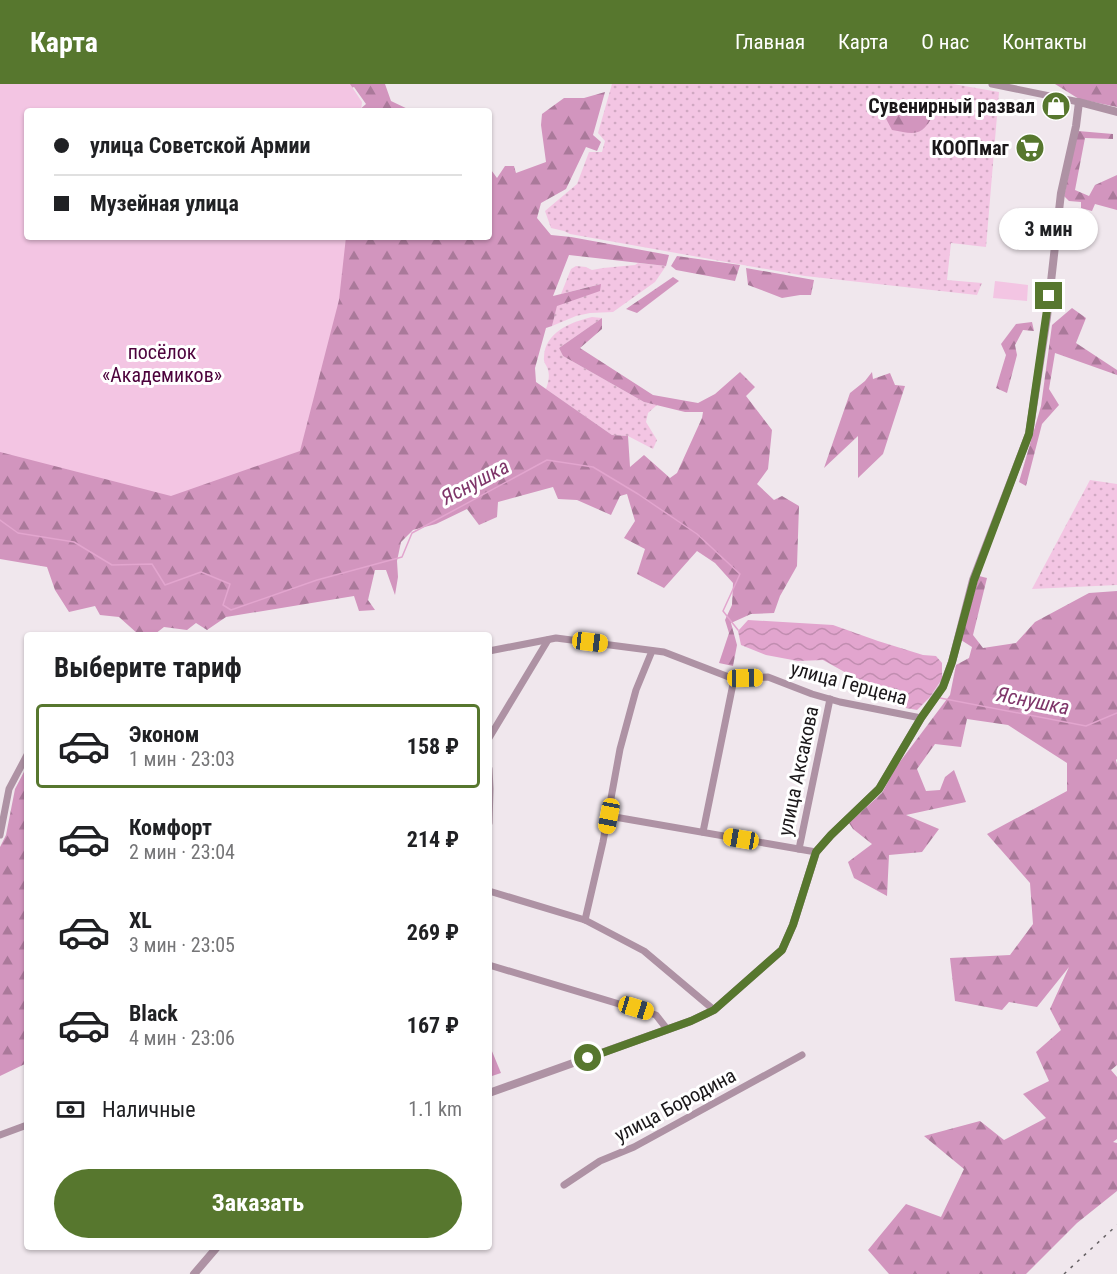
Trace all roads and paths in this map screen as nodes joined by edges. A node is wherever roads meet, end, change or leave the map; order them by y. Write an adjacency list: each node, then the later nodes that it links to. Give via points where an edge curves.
1 (992, 84): 2 (street)
2 (1079, 102): 3 (street); 9 (street, via 1061,193 1029,434 974,580 943,687)
3 (1117, 112)
4 (548, 640): 5 (street, улица Герцена); 6 (street, улица Герцена); 10 (street)
5 (492, 650)
6 (652, 651): 7 (street, улица Герцена); 12 (street, via 622,739)
7 (734, 679): 8 (street, улица Герцена, via 768,677); 13 (street)
8 (830, 699): 9 (street, улица Герцена); 15 (street, улица Аксакова)
9 (921, 718): 16 (street, via 879,789)
10 (492, 733)
11 (24, 761): 14 (street, via 9,789)
12 (609, 816): 13 (street); 18 (street)
13 (703, 832): 15 (street)
14 (0, 835)
15 (799, 849): 16 (street)
16 (816, 852): 20 (street, via 782,950)
17 (492, 892): 18 (street)
18 (585, 920): 20 (street, via 644,951)
19 (492, 966): 21 (street, via 656,1015)
20 (714, 1010): 21 (street)
21 (668, 1029): 23 (street)
22 (802, 1055): 26 (street, улица Бородина, via 634,1147 600,1161)
23 (492, 1092)
24 (24, 1126): 25 (street)
25 (0, 1135)
26 (564, 1185)
27 (215, 1250): 28 (street)
28 (194, 1274)

